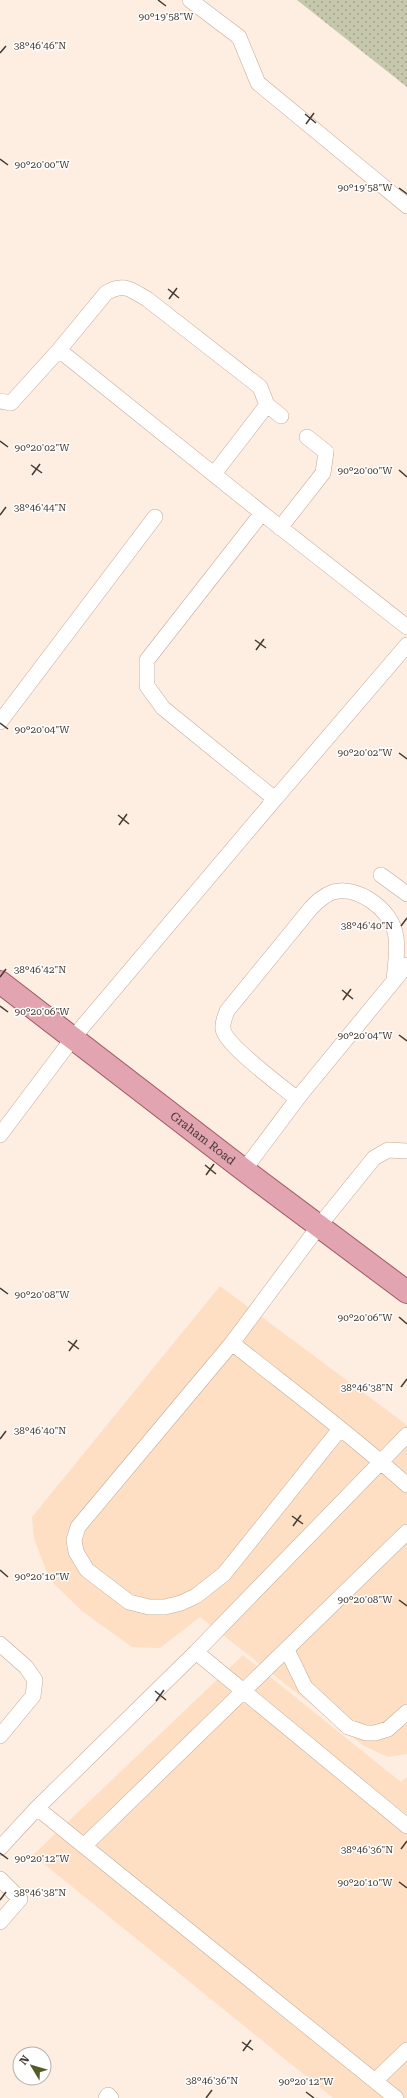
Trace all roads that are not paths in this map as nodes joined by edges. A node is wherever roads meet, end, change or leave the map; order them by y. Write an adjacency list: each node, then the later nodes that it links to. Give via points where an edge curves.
1 (190, 0): 2 (lane, via 239,37 258,82)
2 (407, 206)
3 (59, 350): 4 (lane, via 11,402); 5 (lane, via 106,293 116,287 129,288 147,299 260,387); 8 (lane)
4 (0, 401)
5 (267, 405): 6 (lane); 8 (lane)
6 (281, 416)
7 (307, 437): 11 (lane, via 326,452 323,473)
8 (214, 474): 9 (lane)
9 (262, 513): 11 (lane); 15 (lane, via 147,660 147,686 163,708)
10 (156, 517): 14 (lane)
11 (280, 528): 12 (lane)
12 (407, 627)
13 (407, 646): 15 (lane)
14 (0, 722)
15 (275, 799): 21 (lane)
16 (381, 875): 17 (lane)
17 (407, 894)
18 (407, 965): 19 (lane)
19 (394, 981): 22 (lane); 22 (lane, via 396,932 390,918 361,894 349,891 334,892 321,898 227,1011 223,1030 231,1044)
20 (0, 982): 21 (main road, Graham Road)
21 (73, 1038): 23 (lane); 25 (main road, Graham Road)
22 (297, 1099): 25 (lane)
23 (0, 1135)
24 (407, 1150): 26 (lane, via 388,1150 374,1158)
25 (244, 1170): 26 (main road, Graham Road)
26 (319, 1226): 27 (main road, Graham Road); 28 (lane)
27 (407, 1291)
28 (232, 1344): 29 (lane); 29 (lane, via 78,1527 74,1540 76,1552 87,1570 130,1602 149,1607 165,1607 196,1596 224,1574)
29 (340, 1428): 31 (lane)
30 (407, 1435): 31 (lane)
31 (381, 1462): 32 (lane); 36 (lane)
32 (407, 1485)
33 (407, 1532): 35 (lane)
34 (0, 1644): 39 (lane, via 26,1667 35,1680 33,1696)
35 (287, 1650): 37 (lane); 38 (lane, via 305,1687 348,1727 366,1733 388,1729)
36 (196, 1652): 37 (lane); 40 (lane)
37 (244, 1691): 41 (lane); 42 (lane)
38 (407, 1712)
39 (0, 1736)
40 (37, 1808): 42 (lane); 43 (lane)
41 (407, 1826)
42 (84, 1846): 47 (lane)
43 (0, 1848)
44 (0, 1879): 45 (lane, via 20,1899)
45 (0, 1922)
46 (407, 2050): 47 (lane)
47 (375, 2081): 50 (lane)
48 (106, 2098): 49 (lane, via 108,2095)
49 (112, 2098)
50 (396, 2098)

